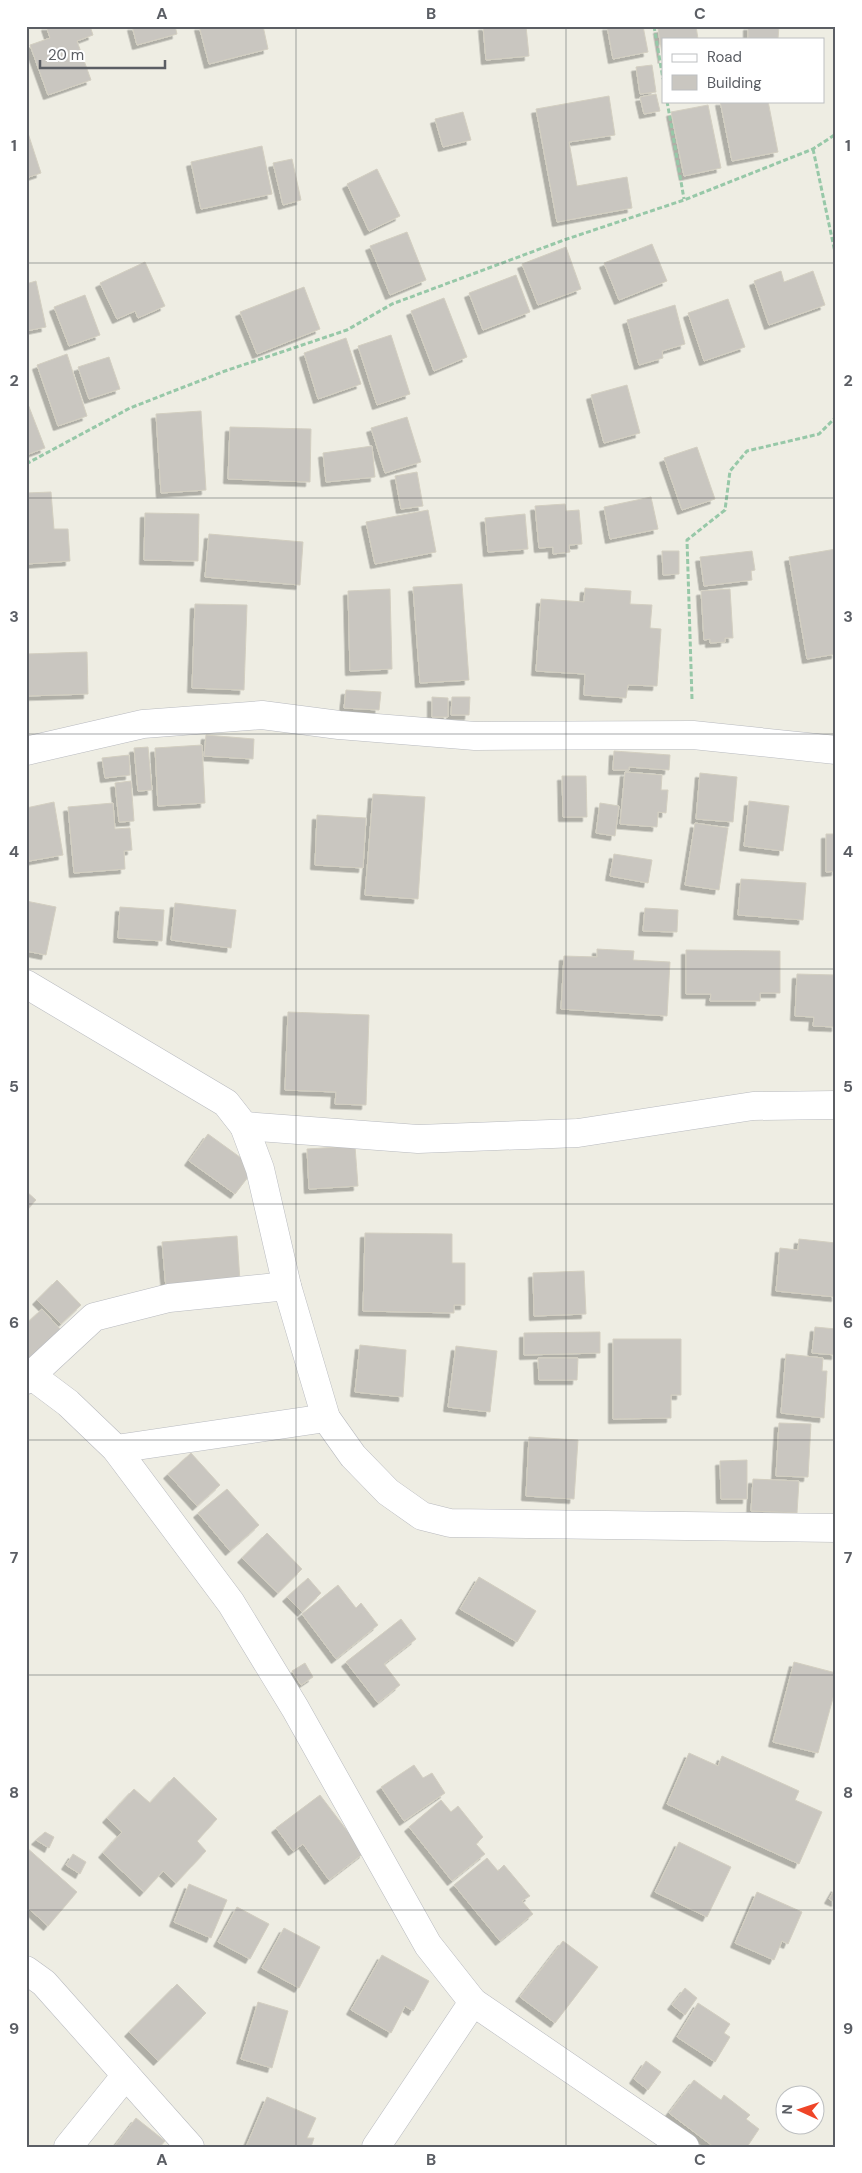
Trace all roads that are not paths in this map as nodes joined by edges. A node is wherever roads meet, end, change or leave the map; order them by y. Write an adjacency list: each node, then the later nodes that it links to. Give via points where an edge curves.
1 (836, 750): 2 (street, via 693,735 475,736 262,716 143,724)
2 (26, 751)
3 (26, 984): 5 (street, via 226,1104)
4 (836, 1105): 5 (street, via 753,1106 578,1133 418,1139)
5 (244, 1126): 6 (street, via 260,1168)
6 (287, 1286): 7 (street, via 169,1298 94,1318); 8 (street)
7 (29, 1378): 9 (street, via 68,1403)
8 (326, 1418): 9 (street); 10 (street, via 353,1456 388,1492 422,1516 450,1523)
9 (116, 1449): 12 (street, via 231,1603 295,1708 428,1945)
10 (836, 1528)
11 (26, 1970): 13 (street, via 44,1984)
12 (473, 2002): 16 (street); 17 (street)
13 (126, 2075): 14 (street); 15 (street)
14 (68, 2147)
15 (190, 2147)
16 (376, 2147)
17 (685, 2147)

